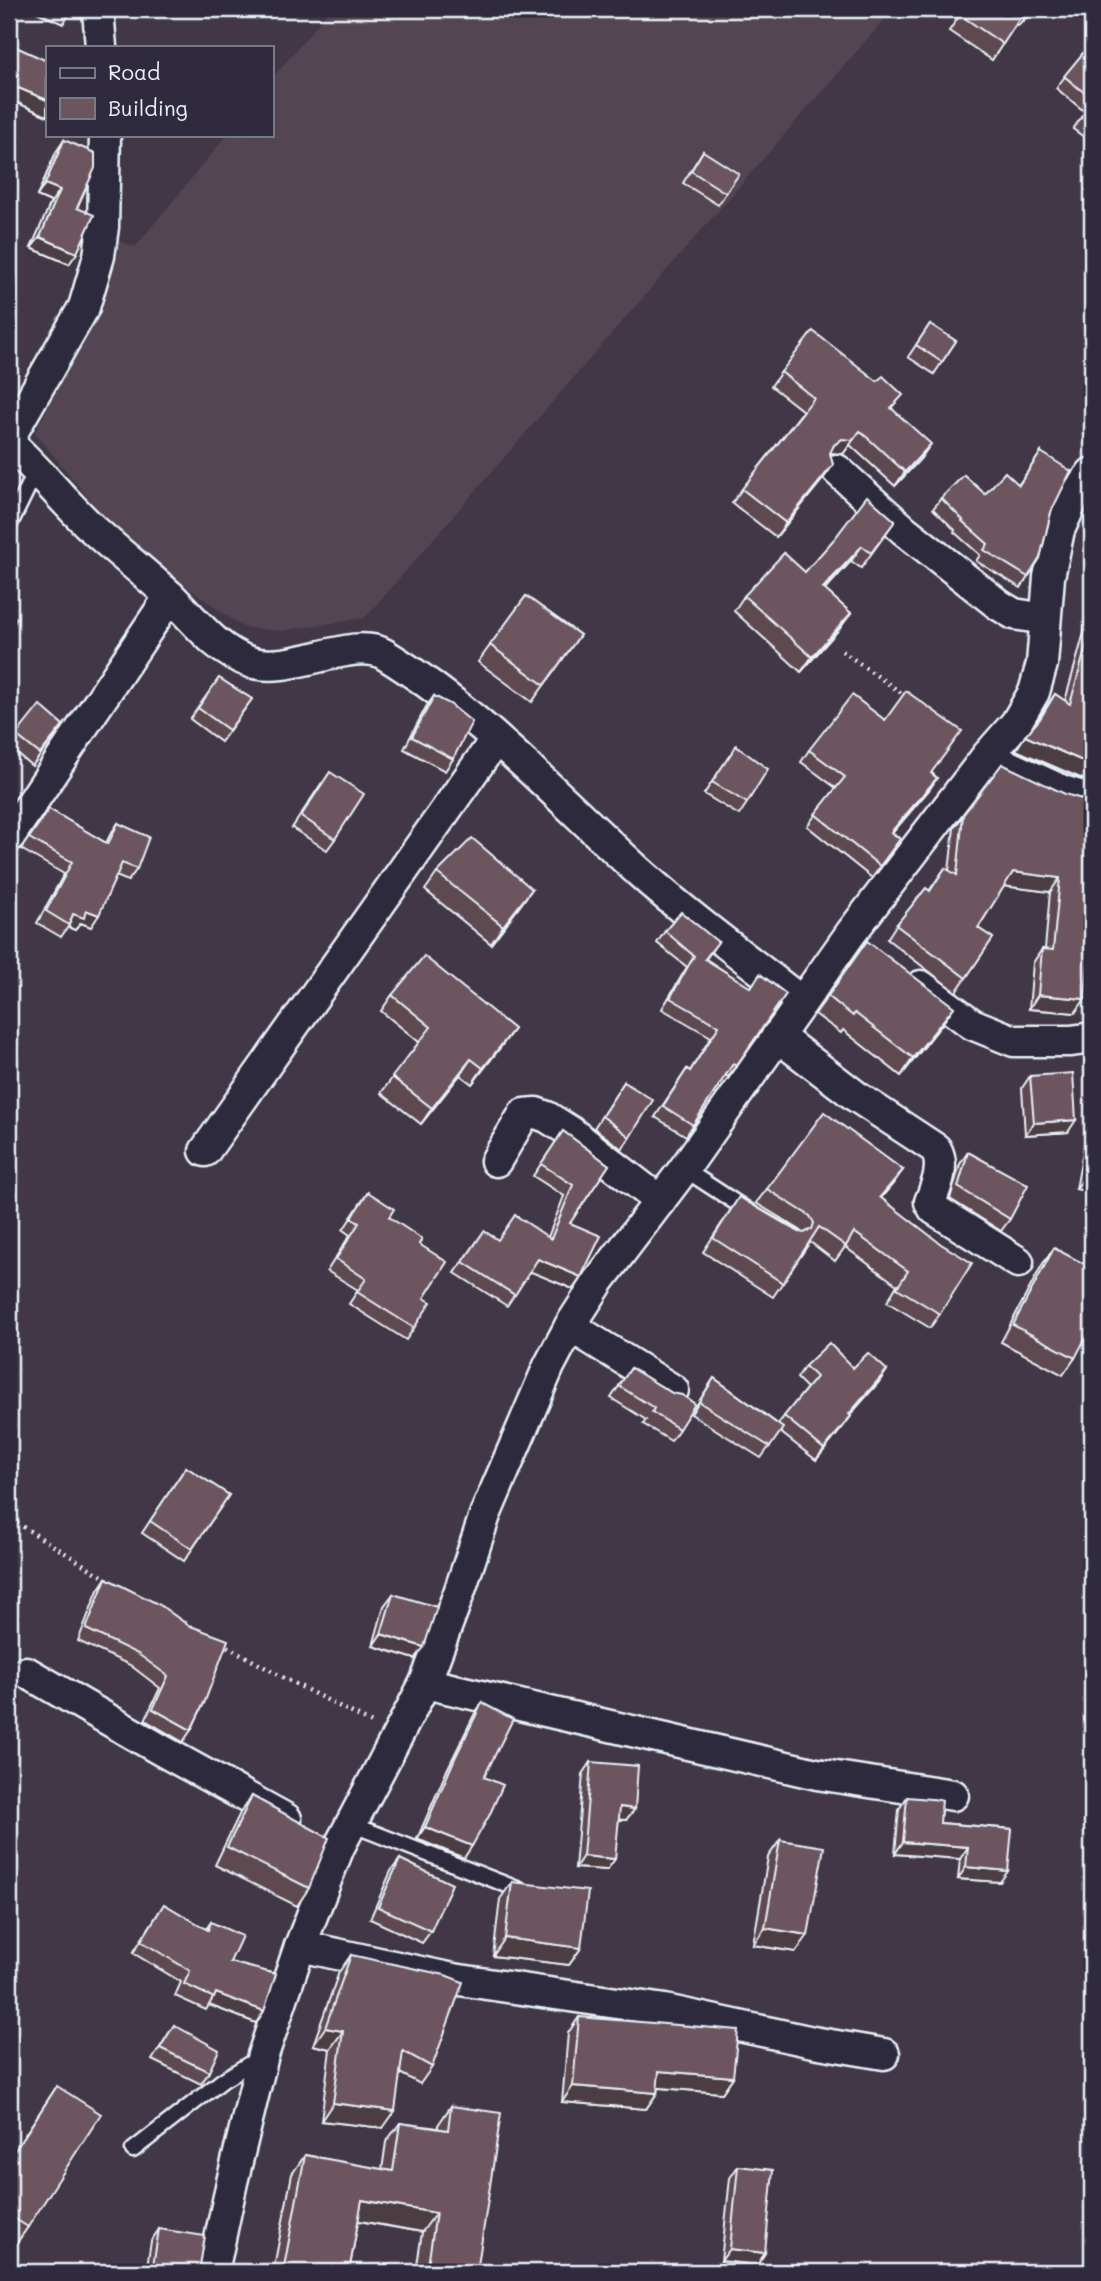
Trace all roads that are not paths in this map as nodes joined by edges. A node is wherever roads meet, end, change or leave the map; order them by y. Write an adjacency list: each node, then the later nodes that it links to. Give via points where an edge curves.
1 (98, 9): 2 (street)
2 (102, 46)
3 (105, 136): 4 (street, via 103,227 84,307)
4 (9, 438)
5 (9, 443): 6 (street)
6 (37, 469): 9 (lane); 10 (street, via 93,528)
7 (837, 470): 11 (street, via 999,606 1014,614)
8 (1092, 473): 11 (street, via 1074,497 1059,530 1048,577)
9 (9, 526)
10 (170, 596): 12 (street, via 229,653 254,663 304,662 361,648 381,652); 15 (street)
11 (1045, 619): 13 (street, via 1042,664 1034,692 1016,723)
12 (496, 739): 17 (street, via 640,872); 20 (street)
13 (987, 756): 14 (street); 17 (street, via 861,941)
14 (1092, 800)
15 (9, 837)
16 (902, 972): 19 (street, via 972,1024 1014,1041)
17 (802, 1002): 18 (street)
18 (777, 1036): 22 (street); 25 (street, via 936,1149 942,1159 930,1202 934,1209)
19 (1092, 1038)
20 (205, 1151)
21 (496, 1161): 23 (street, via 524,1114 536,1113 571,1132)
22 (684, 1169): 23 (street); 24 (lane)
23 (660, 1201): 26 (street)
24 (759, 1217)
25 (1018, 1262)
26 (570, 1326): 27 (street); 29 (street, via 485,1515)
27 (673, 1390)
28 (26, 1672): 31 (street, via 161,1750)
29 (425, 1683): 30 (street, via 817,1774); 31 (street)
30 (953, 1795)
31 (345, 1836): 32 (lane); 33 (street)
32 (532, 1895)
33 (300, 1946): 34 (street, via 453,1979 665,2010); 35 (street)
34 (884, 2054)
35 (263, 2055): 36 (lane, via 223,2080); 37 (street)
36 (134, 2150)
37 (213, 2272)

